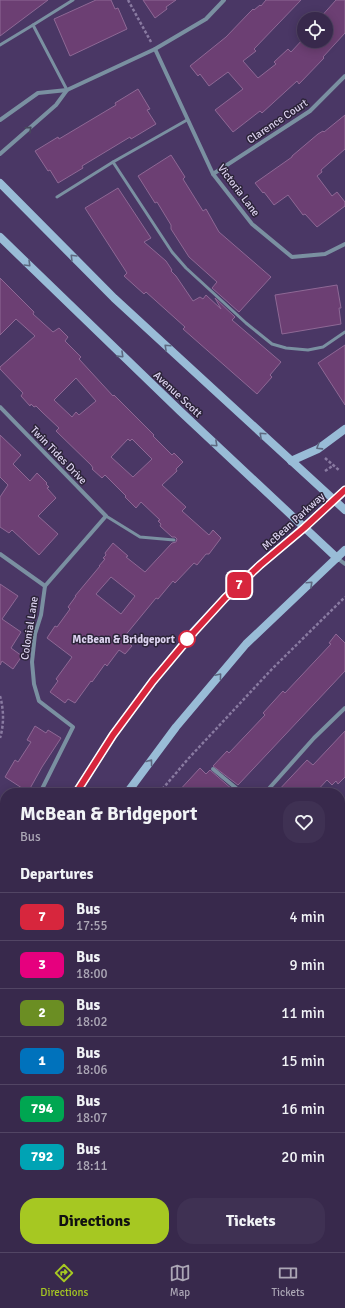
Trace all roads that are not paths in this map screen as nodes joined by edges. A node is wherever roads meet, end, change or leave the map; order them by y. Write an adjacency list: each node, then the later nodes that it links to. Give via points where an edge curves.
1 (73, 0): 3 (lane)
2 (224, 0): 5 (street, via 206,19)
3 (33, 25): 4 (lane); 7 (lane)
4 (0, 45)
5 (155, 49): 7 (street); 9 (street, Victoria Lane)
6 (345, 76): 12 (street, Clarence Court, via 310,111)
7 (67, 90): 8 (street, via 38,93); 10 (street, one-way to 7, via 56,105)
8 (0, 120)
9 (187, 120): 11 (lane); 12 (street, Victoria Lane)
10 (0, 154)
11 (114, 162): 14 (lane); 17 (lane, via 172,252 186,268 272,344 308,350 323,347)
12 (213, 174): 16 (street, Victoria Lane, via 252,224 292,257 325,254)
13 (0, 183): 20 (main road, one-way to 13, via 114,298)
14 (57, 197)
15 (0, 237): 25 (main road, Avenue Scott, one-way to 25)
16 (345, 244)
17 (345, 332)
18 (0, 407): 24 (street, Twin Tides Drive)
19 (345, 429): 20 (main road, one-way to 20, via 318,448)
20 (291, 461): 22 (main road)
21 (345, 490): 22 (main road, McBean Parkway)
22 (333, 500): 23 (main road); 25 (main road, McBean Parkway)
23 (345, 510)
24 (106, 516): 26 (lane, via 140,537); 31 (street, Colonial Lane)
25 (304, 528): 29 (main road, Avenue Scott); 35 (main road, McBean Parkway, via 225,598 194,632 113,735)
26 (174, 540)
27 (345, 550): 29 (main road)
28 (0, 554): 31 (street)
29 (337, 558): 30 (street, Avenue Scott); 36 (main road, one-way to 29, via 176,727 246,644)
30 (345, 564)
31 (45, 586): 34 (street, Colonial Lane, via 35,634 32,662 34,684 40,701 72,727)
32 (345, 708): 38 (street)
33 (213, 769): 37 (street)
34 (42, 788)
35 (79, 788)
36 (131, 788)
37 (236, 788)
38 (269, 788)

